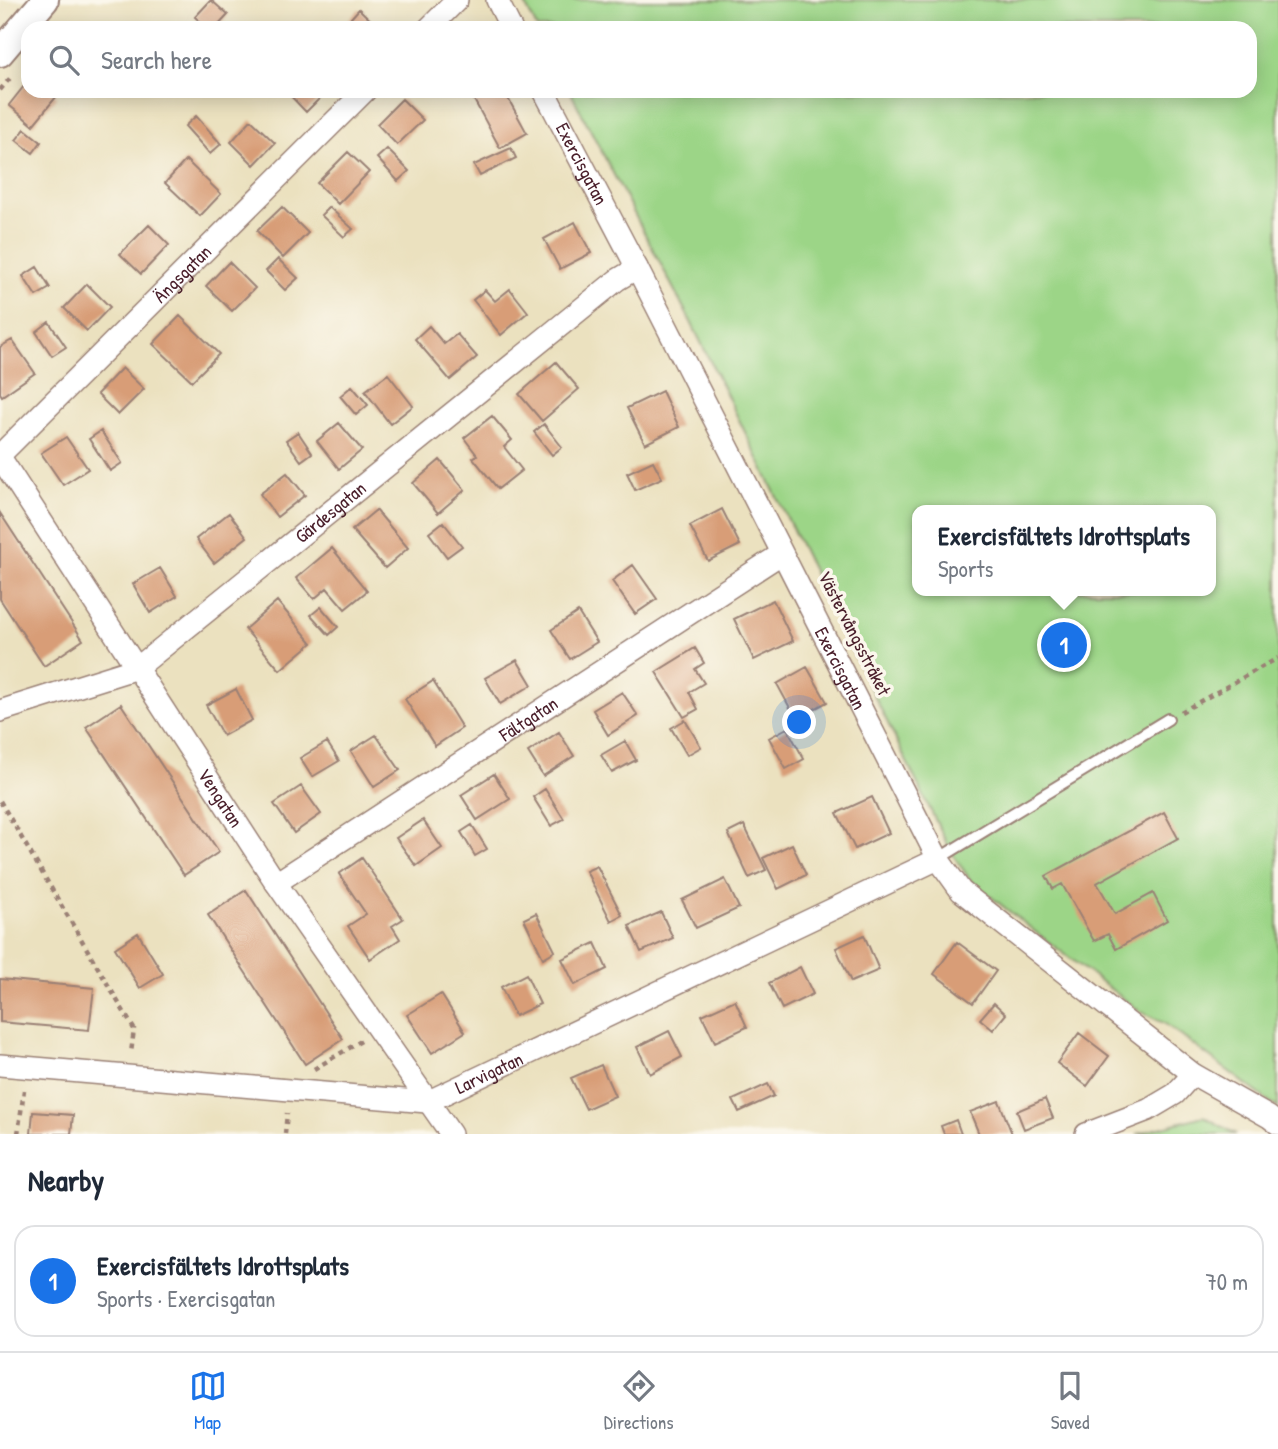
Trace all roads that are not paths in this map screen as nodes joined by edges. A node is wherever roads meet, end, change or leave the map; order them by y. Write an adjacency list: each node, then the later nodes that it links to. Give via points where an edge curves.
1 (45, 0): 4 (street)
2 (457, 0): 5 (street)
3 (497, 0): 6 (street)
4 (27, 21)
5 (436, 21)
6 (508, 21)
7 (21, 28): 8 (street)
8 (0, 53)
9 (358, 98): 12 (street, Ängsgatan)
10 (548, 98): 11 (street, Exercisgatan)
11 (637, 268): 13 (street, Exercisgatan); 14 (street, Gärdesgatan)
12 (0, 456): 14 (street, Vengatan)
13 (781, 554): 17 (street, Exercisgatan); 18 (street, Fältgatan)
14 (137, 668): 15 (street, Gärdesgatan); 18 (street, Vengatan)
15 (0, 711)
16 (1168, 719): 17 (lane)
17 (938, 859): 20 (street, Exercisgatan, via 961,891); 21 (street, Larvigatan)
18 (276, 883): 21 (street, Vengatan)
19 (0, 1065): 21 (street)
20 (1193, 1074): 22 (street, Exercisgatan); 24 (street, via 1175,1094 1148,1110)
21 (427, 1102): 23 (street, Vengatan)
22 (1278, 1124)
23 (451, 1134)
24 (1086, 1134)

